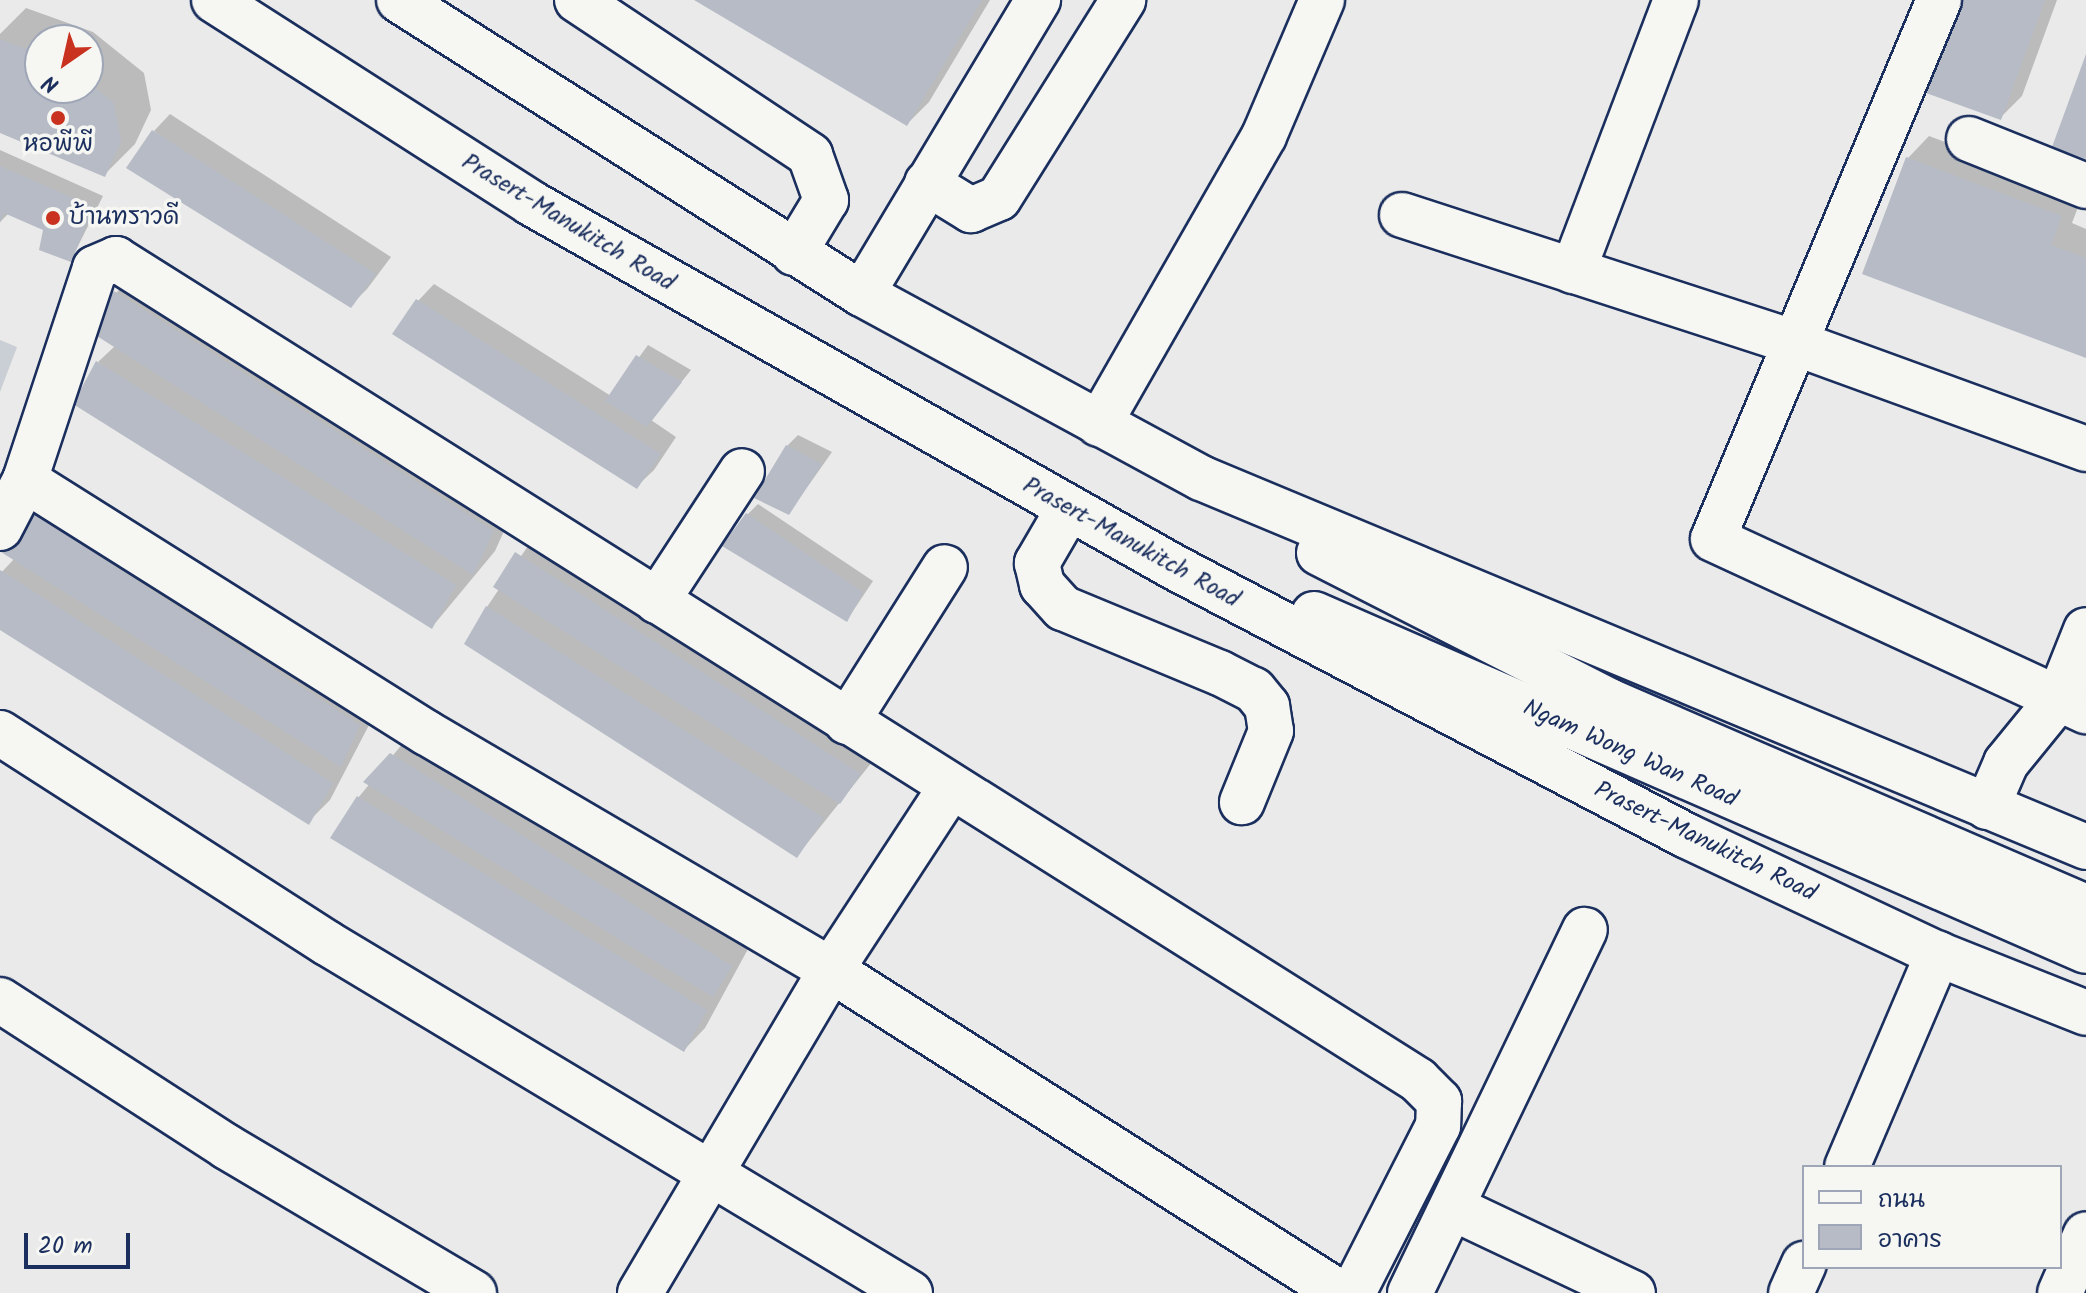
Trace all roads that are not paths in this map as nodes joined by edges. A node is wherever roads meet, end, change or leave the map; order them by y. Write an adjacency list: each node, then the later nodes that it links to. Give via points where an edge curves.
1 (214, 0): 22 (street, Prasert-Manukitch Road, via 545,211)
2 (399, 0): 13 (street)
3 (577, 0): 13 (street, via 810,155 826,200)
4 (1038, 0): 10 (street)
5 (1123, 0): 10 (street, via 999,198 971,210)
6 (1322, 0): 17 (street, via 1264,136)
7 (1676, 0): 14 (street)
8 (1939, 0): 16 (street)
9 (1969, 139): 11 (street)
10 (927, 183): 15 (street)
11 (2086, 186)
12 (1402, 215): 14 (street)
13 (794, 253): 15 (street)
14 (1573, 271): 16 (street)
15 (862, 294): 17 (street)
16 (1795, 343): 18 (street); 28 (street, via 1713,539)
17 (1099, 424): 20 (street)
18 (2086, 449)
19 (742, 471): 26 (street)
20 (1201, 478): 33 (street); 35 (street, Ngam Wong Wan Road, via 1359,576 1609,701)
21 (25, 480): 23 (street); 26 (street, via 91,279 116,259); 39 (street, via 427,733)
22 (1069, 508): 24 (street, Prasert-Manukitch Road); 32 (street, via 1037,563 1042,585 1063,608 1220,673 1254,690 1267,706 1271,731)
23 (0, 528)
24 (1172, 566): 37 (street, Ngam Wong Wan Road, via 1340,624); 38 (street, Prasert-Manukitch Road, via 1687,836)
25 (945, 567): 29 (street)
26 (657, 601): 29 (street)
27 (2086, 630): 28 (street)
28 (2072, 705): 33 (street, via 2006,763)
29 (847, 722): 31 (street)
30 (0, 733): 43 (street, via 327,943)
31 (950, 788): 39 (street); 51 (street, via 1418,1080 1439,1101 1422,1165)
32 (1242, 802)
33 (1987, 807): 34 (street)
34 (2086, 847)
35 (2086, 907)
36 (1585, 930): 44 (street)
37 (2086, 951)
38 (1938, 954): 41 (street, Prasert-Manukitch Road); 42 (street)
39 (831, 970): 43 (street); 50 (street)
40 (0, 1000): 47 (street, via 227,1147)
41 (2086, 1013)
42 (1848, 1165)
43 (715, 1177): 48 (street); 49 (street)
44 (1453, 1208): 52 (street); 53 (street)
45 (2086, 1234): 55 (street)
46 (1802, 1268): 54 (street)
47 (474, 1293)
48 (640, 1293)
49 (910, 1293)
50 (1340, 1293)
51 (1353, 1293)
52 (1410, 1293)
53 (1633, 1293)
54 (1791, 1293)
55 (2060, 1293)

